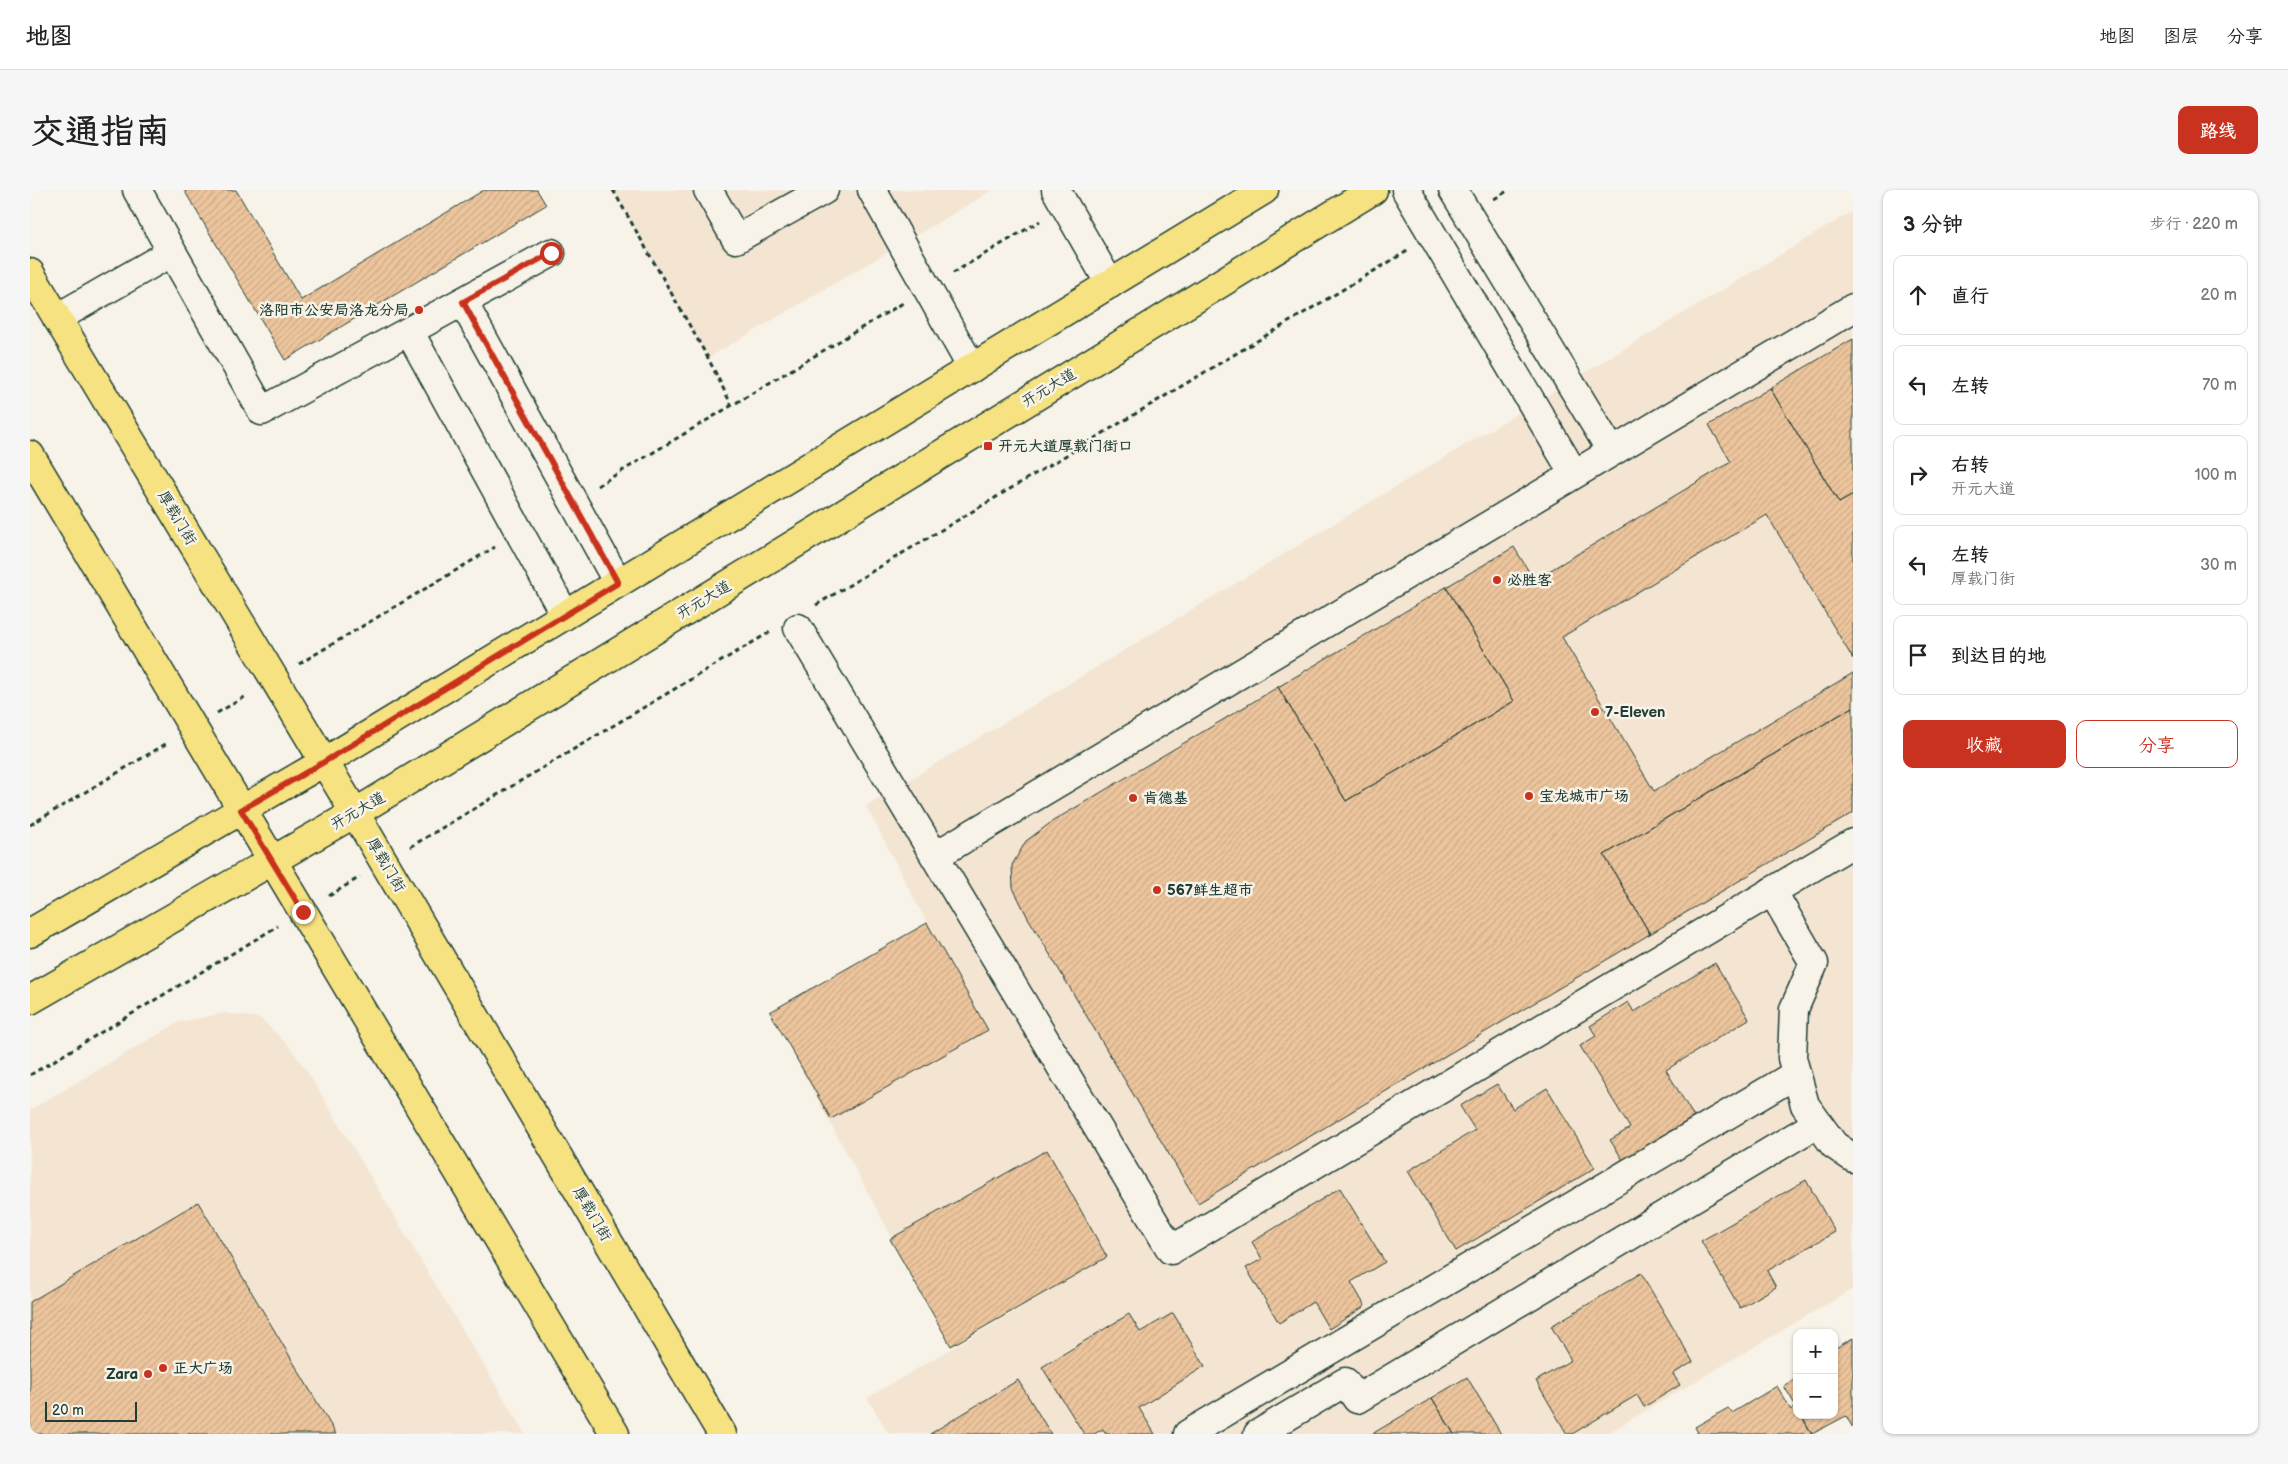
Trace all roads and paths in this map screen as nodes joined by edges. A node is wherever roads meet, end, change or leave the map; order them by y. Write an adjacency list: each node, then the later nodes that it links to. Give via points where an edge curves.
1 (137, 190): 11 (street)
2 (613, 190): 20 (path)
3 (708, 190): 4 (street, via 736,239)
4 (824, 190)
5 (872, 190): 19 (street)
6 (1056, 190): 14 (street)
7 (1264, 190): 14 (main road)
8 (1373, 190): 29 (main road, 开元大道)
9 (1406, 190): 23 (street)
10 (1453, 190): 21 (street)
11 (172, 252): 17 (street); 18 (street, via 262,411)
12 (551, 253): 15 (street)
13 (30, 273): 17 (main road, 厚载门街)
14 (1110, 284): 19 (main road)
15 (463, 302): 18 (street); 24 (street)
16 (1853, 308): 21 (street)
17 (57, 318): 27 (main road, 厚载门街)
18 (409, 331): 25 (street)
19 (972, 368): 24 (main road)
20 (732, 406)
21 (1612, 452): 23 (street)
22 (30, 455): 28 (main road)
23 (1574, 474): 31 (street)
24 (618, 583): 25 (main road)
25 (565, 616): 27 (main road)
26 (798, 628): 31 (street)
27 (324, 762): 28 (main road); 29 (main road, 厚载门街)
28 (241, 810): 32 (main road); 34 (main road)
29 (355, 813): 32 (main road, 开元大道); 40 (main road, 厚载门街)
30 (1853, 843): 33 (street)
31 (935, 856): 33 (street, via 1171,1250)
32 (272, 860): 35 (main road, 开元大道); 39 (main road)
33 (1772, 891): 36 (street, via 1814,964 1794,1009 1792,1058)
34 (30, 933)
35 (30, 1000)
36 (1796, 1074): 37 (street, via 1805,1105); 41 (street)
37 (1818, 1123): 38 (street, via 1834,1145); 42 (street, via 1357,1399 1345,1382)
38 (1853, 1158)
39 (615, 1434)
40 (722, 1434)
41 (1188, 1434)
42 (1258, 1434)

